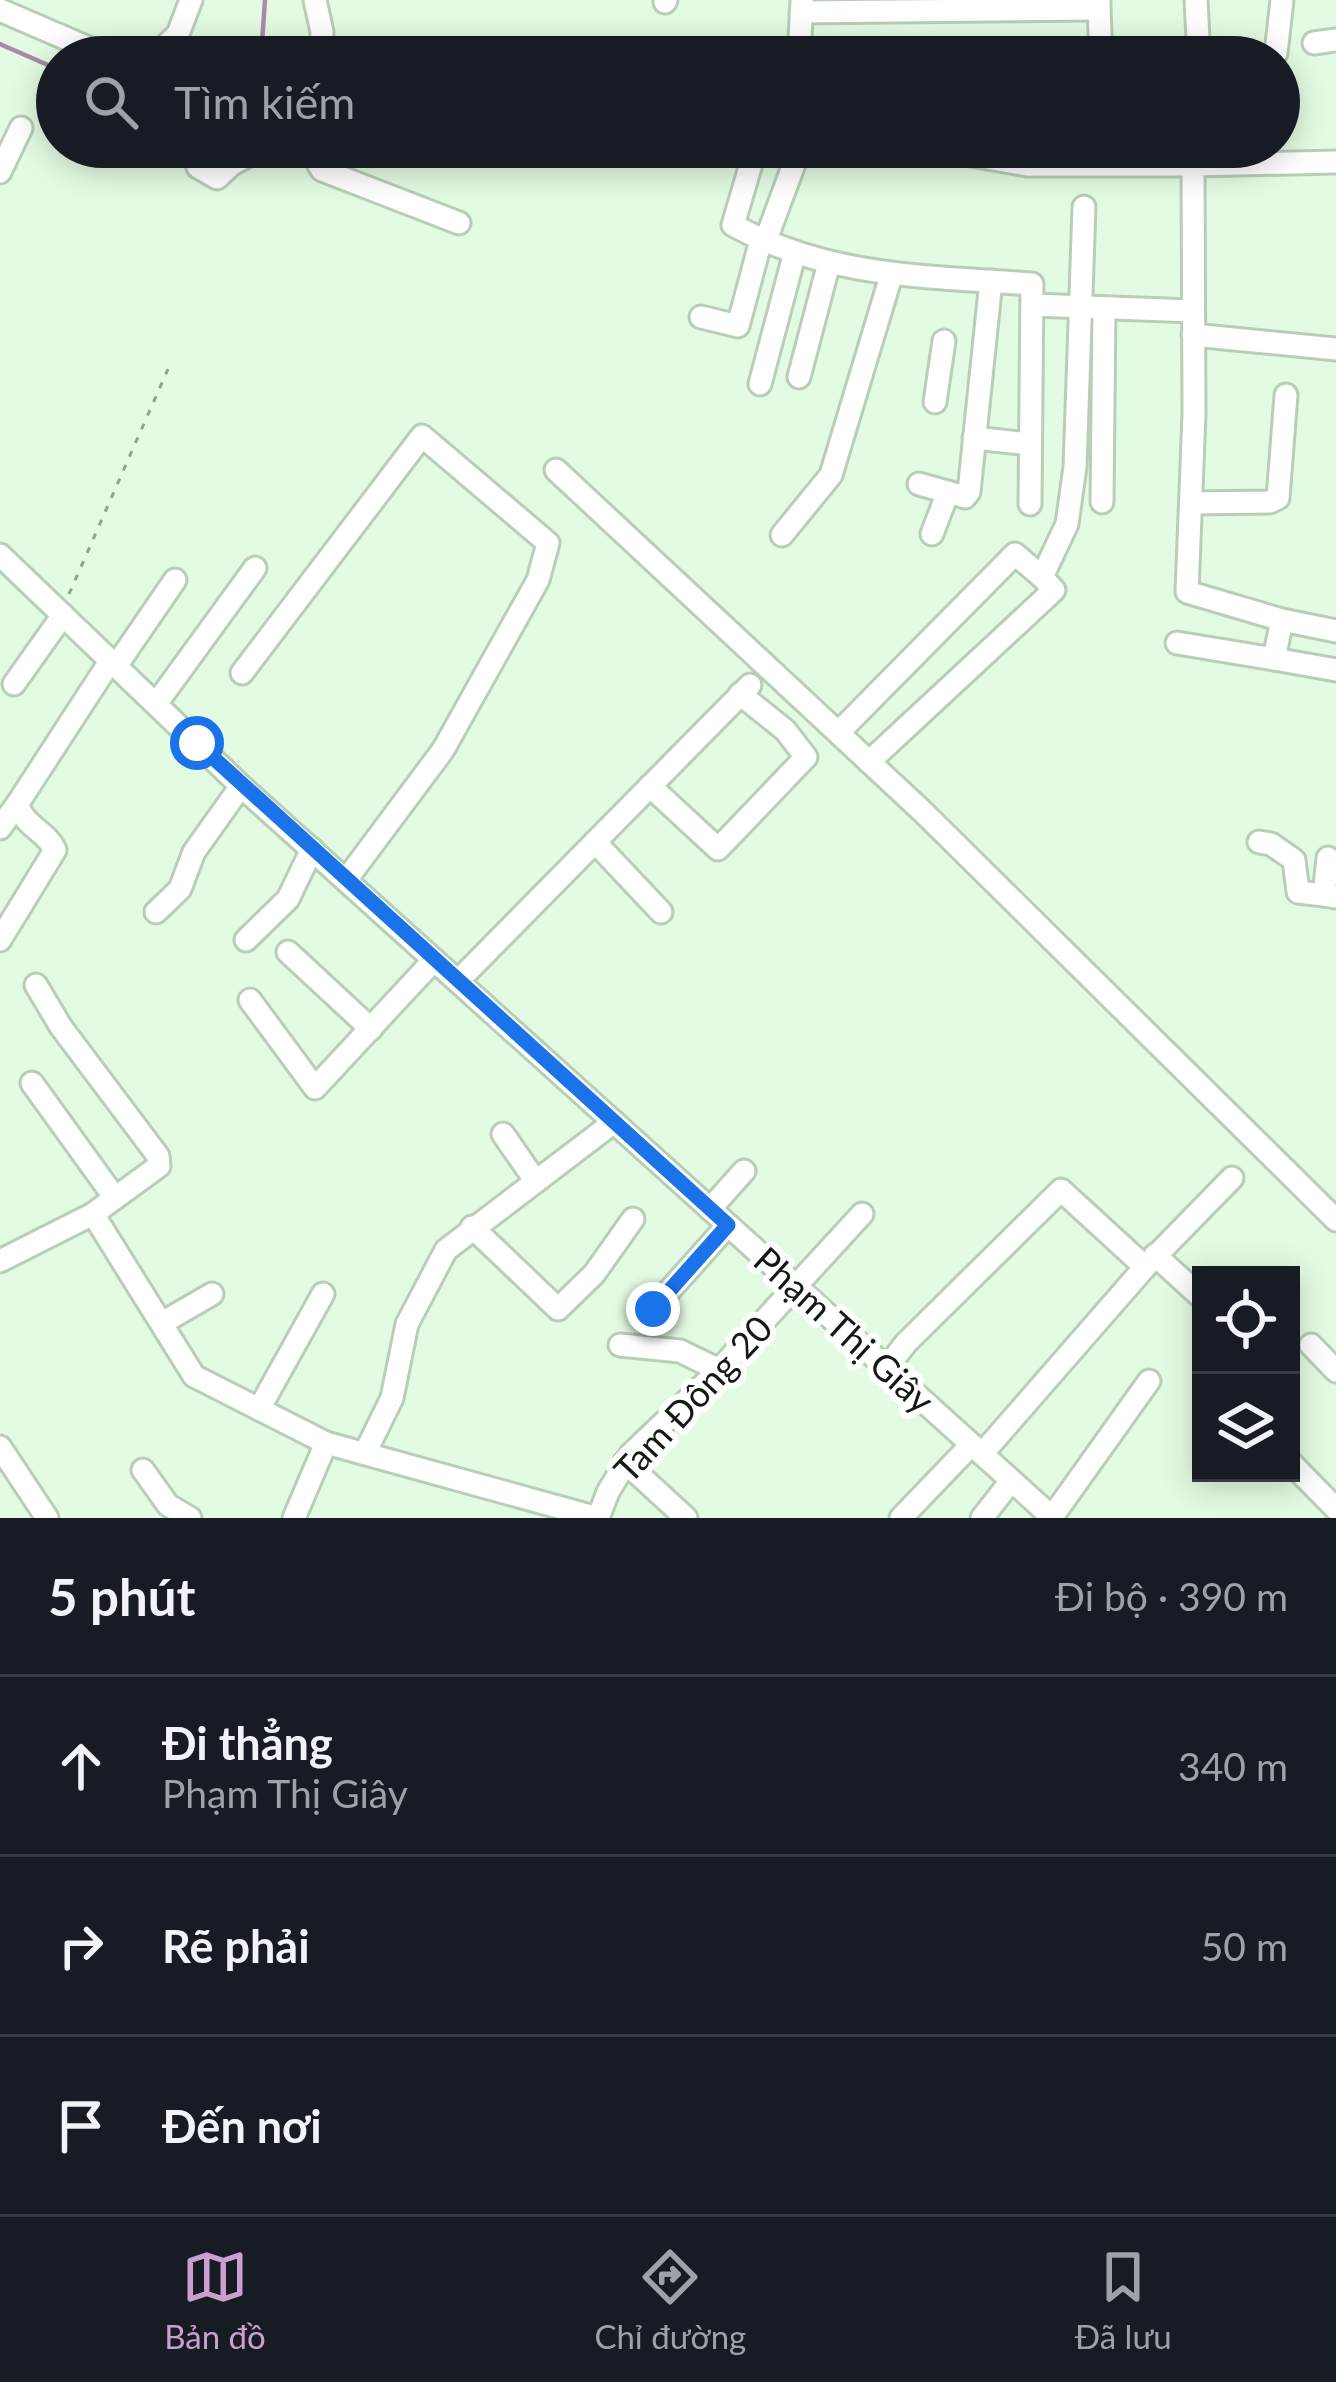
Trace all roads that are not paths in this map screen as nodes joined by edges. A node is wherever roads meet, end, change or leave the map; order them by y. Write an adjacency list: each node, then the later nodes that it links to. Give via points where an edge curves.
1 (191, 0): 10 (street)
2 (315, 0): 11 (street)
3 (1196, 0): 14 (street)
4 (1282, 0): 15 (street)
5 (1099, 4): 6 (street); 13 (street)
6 (873, 5): 7 (street)
7 (801, 6): 12 (street)
8 (0, 10): 9 (street)
9 (60, 36)
10 (176, 36)
11 (322, 36)
12 (800, 36)
13 (1100, 36)
14 (1198, 36)
15 (1278, 36)
16 (22, 128): 25 (street)
17 (1300, 160): 18 (street)
18 (1336, 162)
19 (201, 168): 20 (street, via 217,178)
20 (228, 168)
21 (321, 168): 27 (street)
22 (756, 168): 28 (street, via 733,225)
23 (791, 168): 28 (street)
24 (1196, 168): 36 (street)
25 (0, 172)
26 (1084, 207): 34 (street)
27 (459, 223)
28 (763, 241): 29 (street); 37 (street, via 738,326)
29 (795, 252): 30 (street); 44 (street)
30 (829, 263): 31 (street); 43 (street)
31 (891, 276): 32 (street); 56 (street, via 831,475)
32 (991, 281): 33 (street, via 1032,284); 42 (street)
33 (1034, 305): 34 (street); 48 (street)
34 (1079, 308): 35 (street); 59 (street, via 1075,467 1067,524)
35 (1104, 308): 36 (street); 52 (street)
36 (1193, 311): 38 (street)
37 (701, 316)
38 (1193, 335): 40 (street); 53 (street)
39 (944, 341): 41 (street)
40 (1336, 349)
41 (938, 366): 42 (street); 46 (street)
42 (981, 371): 47 (street)
43 (799, 377)
44 (760, 384)
45 (1286, 394): 53 (street, via 1278,498)
46 (935, 402)
47 (974, 438): 48 (street); 51 (street, via 969,491)
48 (1030, 444): 54 (street)
49 (556, 470): 71 (street)
50 (919, 484): 51 (street)
51 (948, 492): 55 (street)
52 (1102, 502)
53 (1192, 503): 62 (street, via 1187,592)
54 (1030, 504)
55 (932, 534)
56 (782, 535)
57 (0, 555): 61 (street, Phạm Thị Giây)
58 (255, 568): 70 (street)
59 (1042, 577): 71 (street, via 1015,554); 72 (street, via 1051,596)
60 (175, 580): 66 (street)
61 (60, 612): 66 (street, Phạm Thị Giây); 69 (street)
62 (1282, 620): 63 (street); 65 (street)
63 (1336, 631)
64 (1177, 643): 65 (street)
65 (1274, 659): 67 (street)
66 (113, 663): 70 (street, Phạm Thị Giây); 75 (street)
67 (1336, 670)
68 (242, 673): 81 (street, via 422,436 548,543 538,580 443,750)
69 (14, 684)
70 (156, 704): 73 (street, Phạm Thị Giây)
71 (839, 732): 72 (street)
72 (869, 762): 104 (street)
73 (241, 786): 79 (street, Phạm Thị Giây); 83 (street, via 194,852 180,890)
74 (650, 786): 74 (street, via 745,689 806,757 718,849); 77 (street)
75 (18, 803): 76 (street); 85 (street, via 56,850)
76 (0, 828)
77 (595, 842): 84 (street); 89 (street)
78 (1259, 842): 82 (street, via 1294,860 1298,892)
79 (312, 849): 81 (street, Phạm Thị Giây); 86 (street, via 288,899)
80 (1328, 858): 82 (street)
81 (346, 880): 88 (street, Phạm Thị Giây)
82 (1330, 896)
83 (156, 912)
84 (661, 912)
85 (0, 940)
86 (246, 940)
87 (289, 952): 92 (street)
88 (434, 960): 89 (street, Phạm Thị Giây); 92 (street)
89 (458, 981): 94 (street, Phạm Thị Giây)
90 (36, 985): 99 (street, via 158,1156 159,1166)
91 (250, 1000): 92 (street, via 315,1088)
92 (371, 1029)
93 (32, 1083): 99 (street)
94 (614, 1122): 98 (street); 100 (street, Phạm Thị Giây)
95 (503, 1134): 98 (street)
96 (744, 1171): 100 (street)
97 (1232, 1178): 108 (street)
98 (535, 1180): 106 (street)
99 (115, 1198): 101 (street)
100 (710, 1209): 105 (street, Phạm Thị Giây)
101 (93, 1214): 107 (street); 114 (street)
102 (862, 1214): 109 (street, Tam Đông 20)
103 (633, 1220): 106 (street, via 558,1309)
104 (1336, 1220)
105 (728, 1225): 109 (street, Phạm Thị Giây); 113 (street)
106 (472, 1227): 125 (street, via 446,1250 407,1324 392,1398)
107 (0, 1261)
108 (1150, 1261): 110 (street); 117 (street, via 1061,1190); 124 (street)
109 (798, 1287): 117 (street, Phạm Thị Giây); 118 (street, Tam Đông 20)
110 (1192, 1291)
111 (212, 1294): 114 (street)
112 (323, 1294): 121 (street)
113 (653, 1309)
114 (162, 1324): 121 (street, via 194,1376)
115 (620, 1345): 118 (street, via 680,1351)
116 (1311, 1345): 119 (street)
117 (886, 1369): 124 (street, Phạm Thị Giây)
118 (719, 1370): 126 (street, Tam Đông 20)
119 (1336, 1372)
120 (1149, 1382): 138 (street)
121 (260, 1409): 122 (street)
122 (326, 1443): 125 (street); 134 (street)
123 (0, 1447): 132 (street)
124 (976, 1449): 129 (street, Phạm Thị Giây); 136 (street)
125 (365, 1453): 131 (street)
126 (625, 1462): 131 (street, Tam Đông 20); 135 (street)
127 (143, 1470): 133 (street, via 168,1505)
128 (1300, 1470): 130 (street)
129 (1011, 1481): 137 (street); 138 (street, Phạm Thị Giây)
130 (1334, 1502)
131 (605, 1514)
132 (47, 1518)
133 (190, 1518)
134 (294, 1518)
135 (686, 1518)
136 (901, 1518)
137 (982, 1518)
138 (1052, 1518)

